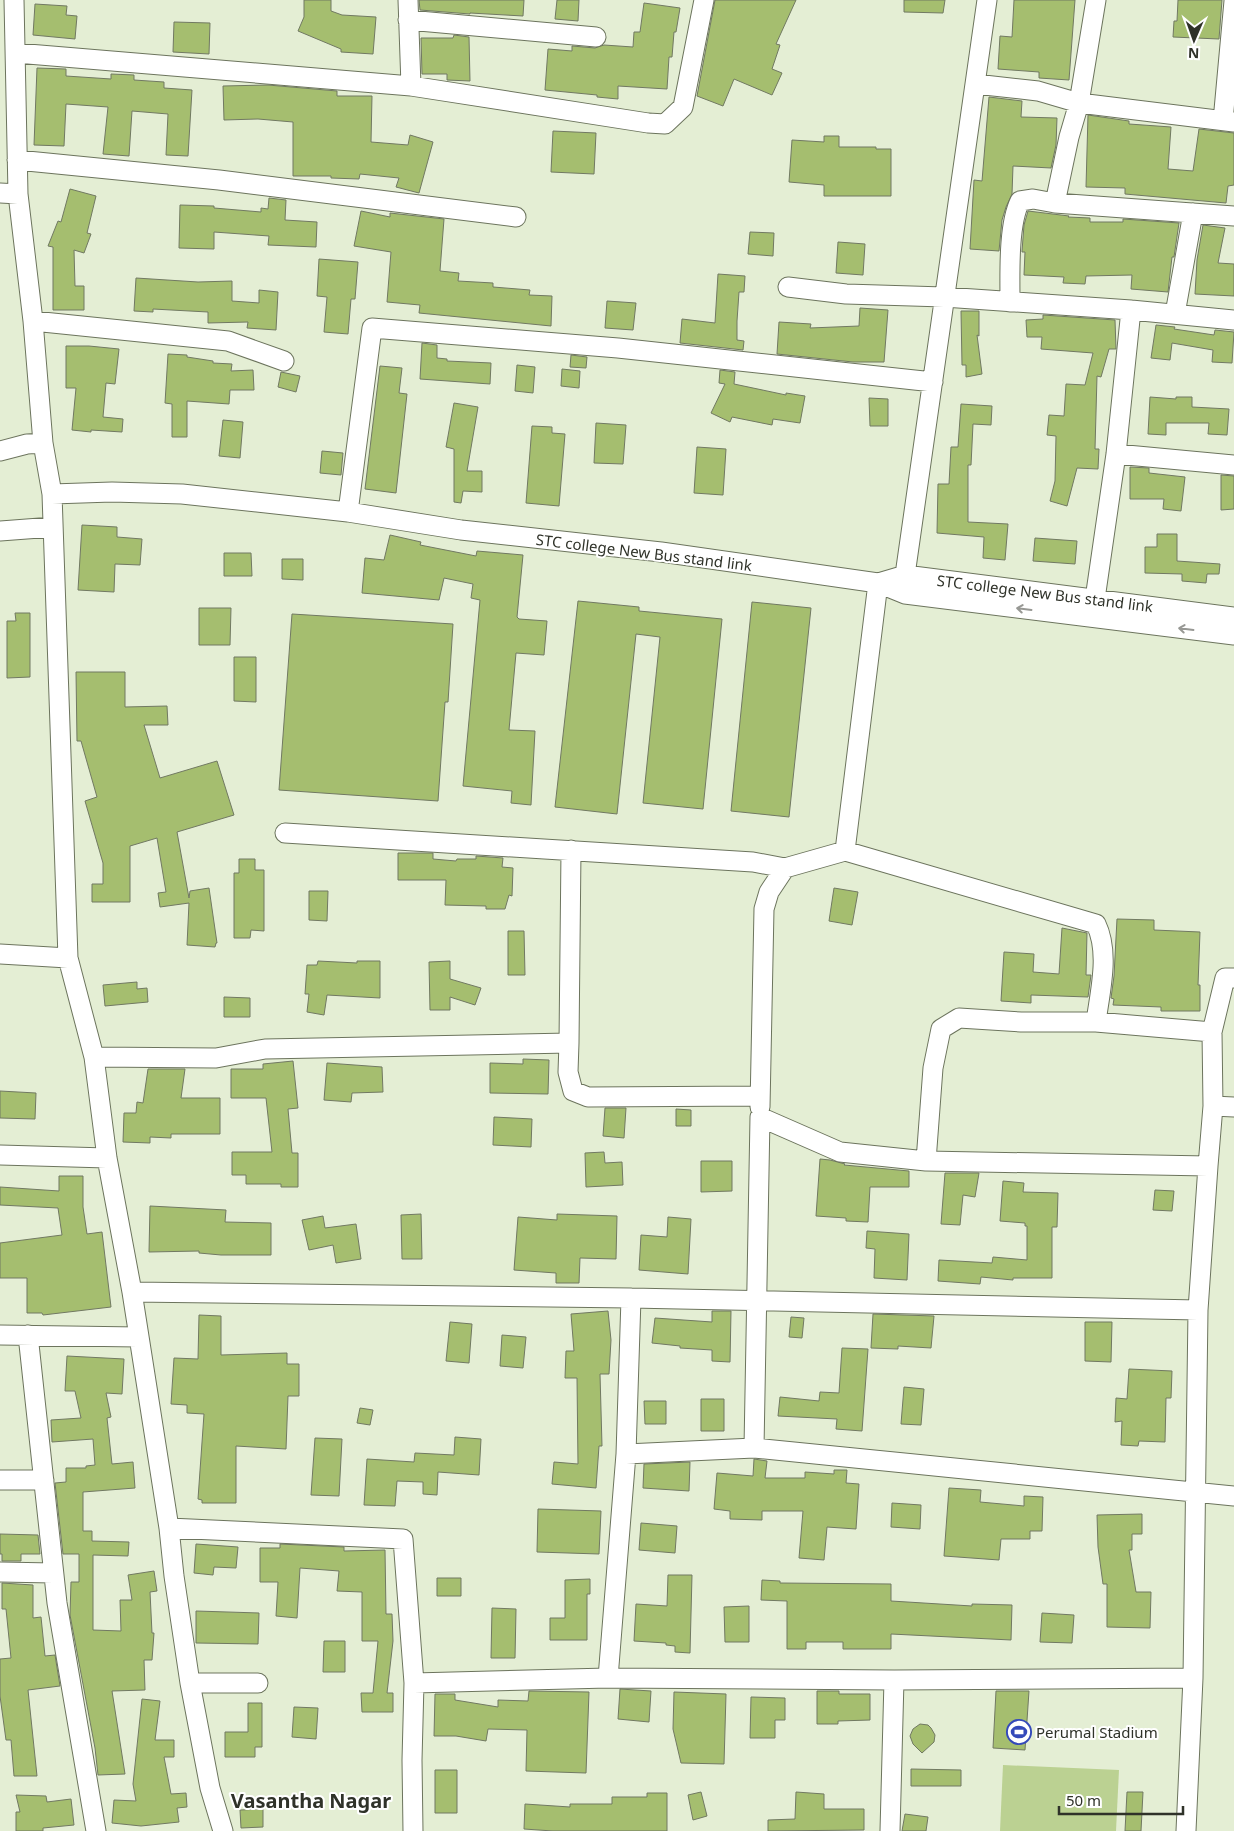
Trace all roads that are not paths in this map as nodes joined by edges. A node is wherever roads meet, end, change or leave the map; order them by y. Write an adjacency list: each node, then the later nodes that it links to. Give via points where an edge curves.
1 (14, 0): 9 (street)
2 (408, 0): 7 (street)
3 (704, 0): 11 (street, via 683,107 665,124)
4 (986, 0): 10 (street)
5 (1096, 0): 12 (street)
6 (1234, 1): 13 (street)
7 (408, 20): 8 (street); 11 (street)
8 (596, 37)
9 (16, 53): 11 (street); 14 (street)
10 (975, 84): 12 (street, via 1038,91); 21 (street)
11 (411, 86)
12 (1078, 103): 13 (street); 16 (street)
13 (1228, 122)
14 (17, 160): 15 (street); 19 (street, via 219,180)
15 (9, 194): 26 (street)
16 (1055, 203): 17 (street); 22 (street, via 1033,199 1020,201 1015,211)
17 (1193, 213): 18 (street); 24 (street)
18 (1234, 216)
19 (516, 217)
20 (788, 287): 21 (street, via 846,294)
21 (944, 297): 22 (street); 28 (street)
22 (1010, 302): 23 (street)
23 (1131, 310): 24 (street); 31 (street)
24 (1175, 314): 25 (street)
25 (1234, 320)
26 (33, 321): 27 (street, via 228,341); 29 (street)
27 (284, 361)
28 (933, 382): 34 (street, via 618,348 372,328); 37 (street)
29 (44, 443): 30 (street); 33 (street)
30 (0, 451)
31 (1116, 454): 32 (street); 39 (street)
32 (1234, 465)
33 (52, 494): 34 (street, STC college New Bus stand link, via 182,494); 35 (street)
34 (348, 512): 38 (street, STC college New Bus stand link, via 461,530 661,552)
35 (53, 527): 36 (street); 47 (street)
36 (0, 531)
37 (905, 575): 38 (street, STC college New Bus stand link); 39 (street, STC college New Bus stand link)
38 (878, 583): 41 (street, one-way to 38, via 905,594); 44 (street)
39 (1095, 599): 40 (street, STC college New Bus stand link)
40 (1234, 617)
41 (1234, 635)
42 (285, 833): 43 (street)
43 (571, 850): 45 (street, via 753,862); 51 (street)
44 (845, 851): 45 (street); 49 (street, via 1096,924 1100,933 1103,969)
45 (785, 868): 53 (street, via 769,892 764,909)
46 (0, 954): 47 (street)
47 (68, 958): 52 (street)
48 (1234, 978): 50 (street, via 1225,978)
49 (1096, 1022): 50 (street); 59 (street, via 958,1018 941,1029 933,1068)
50 (1212, 1032): 54 (street)
51 (569, 1043): 52 (street, via 264,1049 216,1058); 53 (street, via 568,1072 574,1091 588,1097)
52 (94, 1057): 58 (street)
53 (759, 1096): 56 (street)
54 (1213, 1106): 55 (street); 60 (street)
55 (1234, 1107)
56 (760, 1117): 59 (street, via 840,1152); 63 (street)
57 (0, 1155): 58 (street)
58 (107, 1158): 61 (street)
59 (926, 1161): 60 (street)
60 (1208, 1166): 64 (street)
61 (132, 1292): 62 (street); 67 (street)
62 (631, 1298): 63 (street); 69 (street)
63 (758, 1301): 64 (street); 68 (street)
64 (1198, 1310): 72 (street)
65 (0, 1335): 66 (street)
66 (28, 1335): 67 (street); 71 (street)
67 (138, 1337): 74 (street)
68 (754, 1448): 69 (street); 72 (street)
69 (626, 1454): 77 (street)
70 (0, 1480): 71 (street)
71 (44, 1480): 76 (street)
72 (1195, 1493): 73 (street); 78 (street)
73 (1234, 1496)
74 (169, 1528): 80 (street); 82 (street, via 403,1539)
75 (0, 1572): 76 (street)
76 (53, 1573): 83 (street)
77 (608, 1678): 79 (street); 82 (street)
78 (1193, 1678): 79 (street); 87 (street)
79 (894, 1680): 86 (street)
80 (190, 1683): 81 (street); 84 (street, via 210,1788)
81 (258, 1683)
82 (414, 1683): 85 (street)
83 (96, 1831)
84 (224, 1831)
85 (413, 1831)
86 (890, 1831)
87 (1186, 1831)

